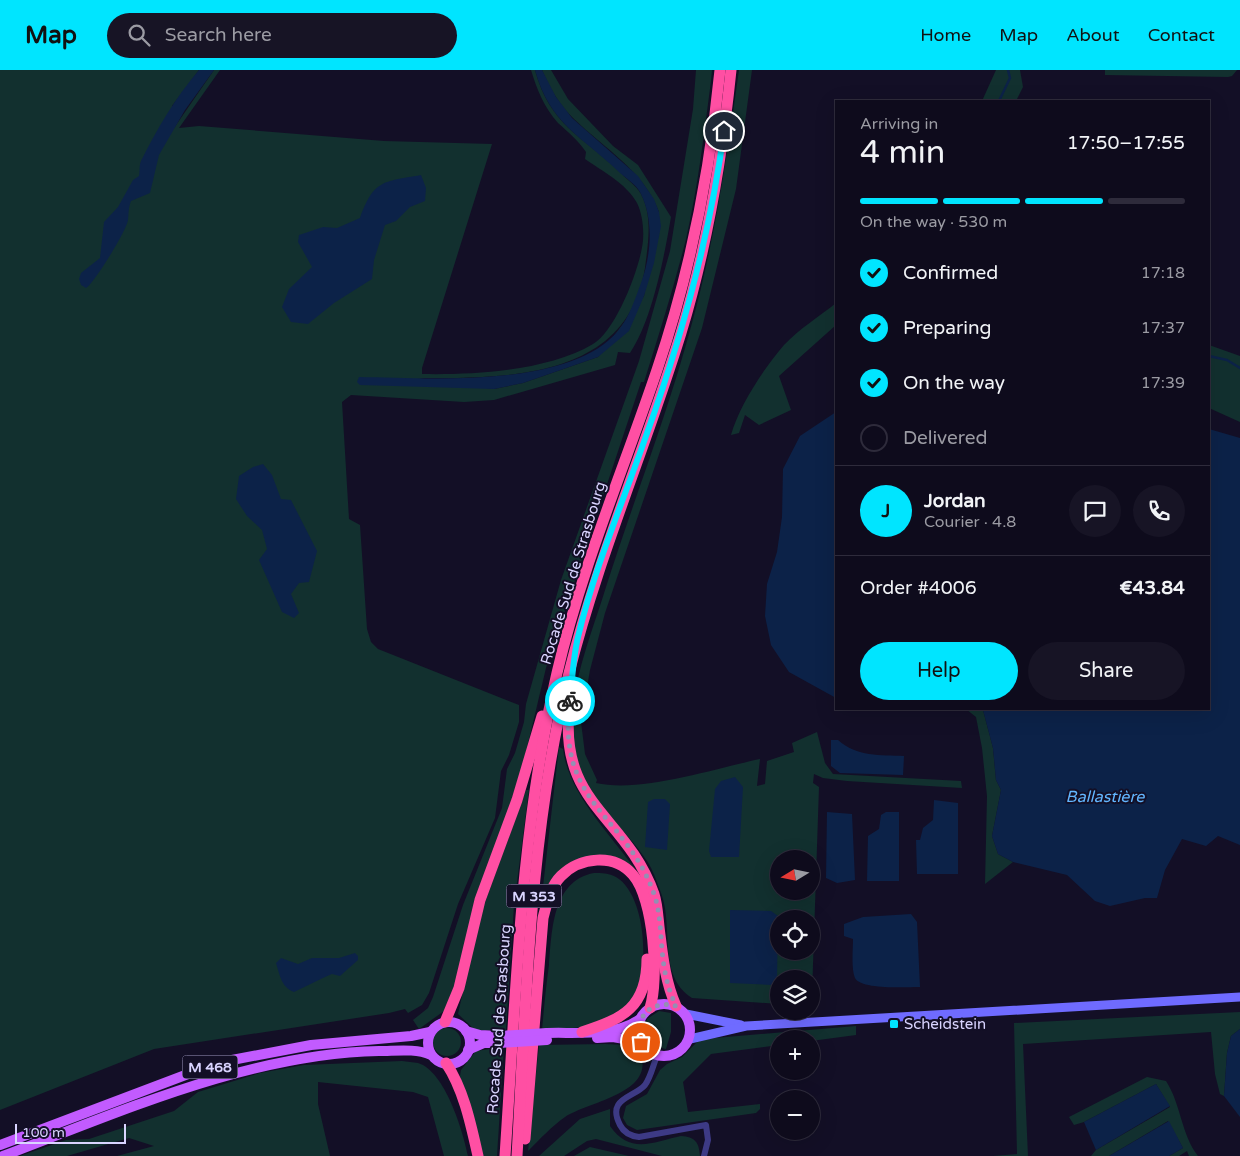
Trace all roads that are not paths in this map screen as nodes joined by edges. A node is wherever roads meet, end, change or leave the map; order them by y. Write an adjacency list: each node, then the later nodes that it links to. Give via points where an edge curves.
1 (720, 70): 4 (highway, Rocade Sud de Strasbourg / M 353, via 710,155 686,272 658,369 592,555)
2 (731, 70): 3 (highway, Rocade Sud de Strasbourg / M 353, via 720,161 697,273 678,341)
3 (578, 638): 6 (highway, via 567,722 571,760 585,793 633,855 651,888 656,903 664,968); 28 (highway, Rocade Sud de Strasbourg / M 353, via 545,796 536,871)
4 (557, 672): 10 (highway, via 517,800 480,900 459,988); 27 (highway, Rocade Sud de Strasbourg / M 353, via 537,769 527,844)
5 (1240, 997): 12 (main road)
6 (676, 1006): 7 (main road, via 662,1004); 8 (main road)
7 (650, 1008): 9 (main road); 11 (highway, via 655,975 646,900 638,882 625,868 610,861 593,860 578,864 560,877 547,901)
8 (686, 1014): 12 (main road); 18 (main road)
9 (640, 1019): 15 (main road, via 617,1029); 19 (main road)
10 (445, 1022): 13 (main road, via 456,1023); 14 (main road)
11 (534, 1024): 15 (highway, via 555,898 576,873 594,866 604,867 621,873 640,901 647,969 641,993 623,1016 612,1023); 29 (highway)
12 (746, 1026): 18 (main road)
13 (466, 1031): 17 (main road); 20 (main road)
14 (430, 1032): 21 (main road, via 428,1047); 24 (main road, M 468, via 311,1045 232,1060)
15 (582, 1032): 16 (main road)
16 (547, 1037): 17 (main road, bridge); 19 (main road, via 613,1037)
17 (500, 1039): 20 (main road)
18 (690, 1039): 22 (main road, via 677,1054)
19 (641, 1042): 22 (main road, via 647,1051)
20 (468, 1050): 23 (main road, via 459,1061)
21 (431, 1055): 23 (main road); 25 (main road, M 468, via 418,1051 338,1052 237,1073)
22 (657, 1056): 30 (street, via 645,1084 619,1104 620,1127 638,1137 706,1125 708,1140)
23 (446, 1063): 26 (highway, via 464,1104)
24 (0, 1145)
25 (3, 1156)
26 (478, 1156)
27 (505, 1156)
28 (517, 1156)
29 (523, 1156)
30 (704, 1156)

